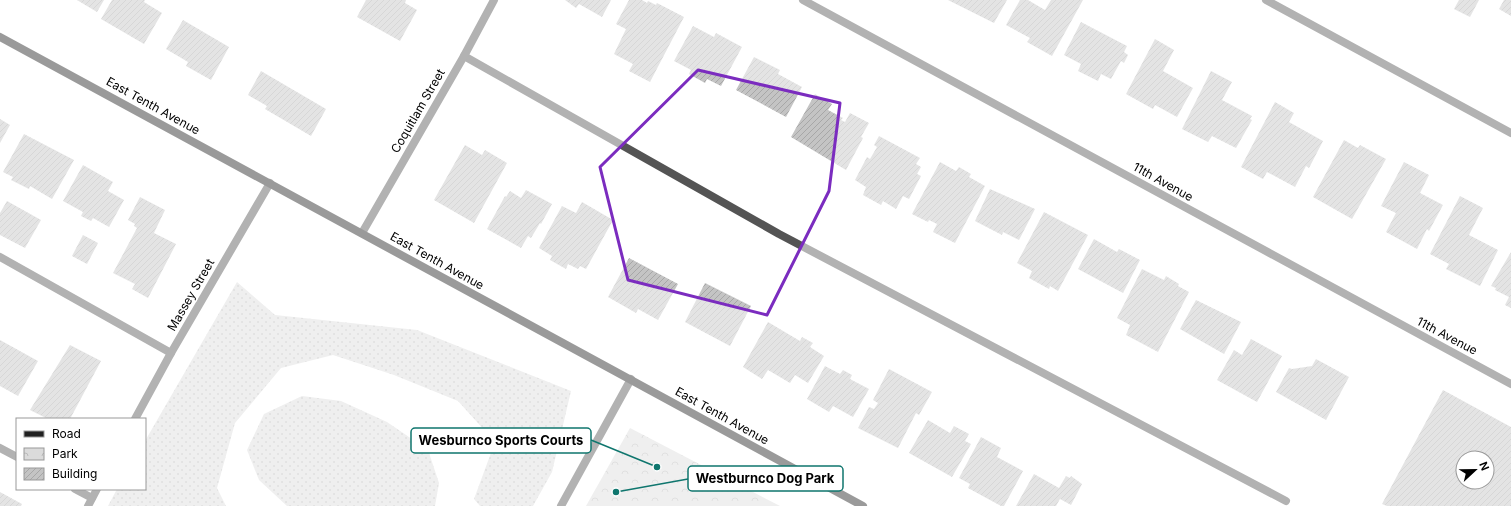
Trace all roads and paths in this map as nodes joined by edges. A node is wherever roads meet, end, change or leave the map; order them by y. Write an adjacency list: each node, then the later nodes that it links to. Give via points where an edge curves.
1 (494, 0): 5 (street, Coquitlam Street)
2 (803, 0): 12 (street, 11th Avenue)
3 (1266, 0): 6 (street)
4 (0, 37): 7 (main road, East Tenth Avenue)
5 (464, 56): 8 (street, Coquitlam Street); 19 (street, via 779,234)
6 (1511, 133)
7 (270, 183): 8 (main road, East Tenth Avenue); 10 (street, Massey Street)
8 (362, 234): 11 (main road, East Tenth Avenue)
9 (0, 257): 10 (street)
10 (171, 353): 13 (street, Massey Street)
11 (631, 380): 21 (street); 22 (main road, East Tenth Avenue)
12 (1511, 384)
13 (136, 418)
14 (0, 448): 15 (street)
15 (16, 456)
16 (77, 490): 18 (street)
17 (96, 490): 18 (street)
18 (92, 498): 20 (street)
19 (1286, 501)
20 (88, 506)
21 (561, 506)
22 (863, 506)

